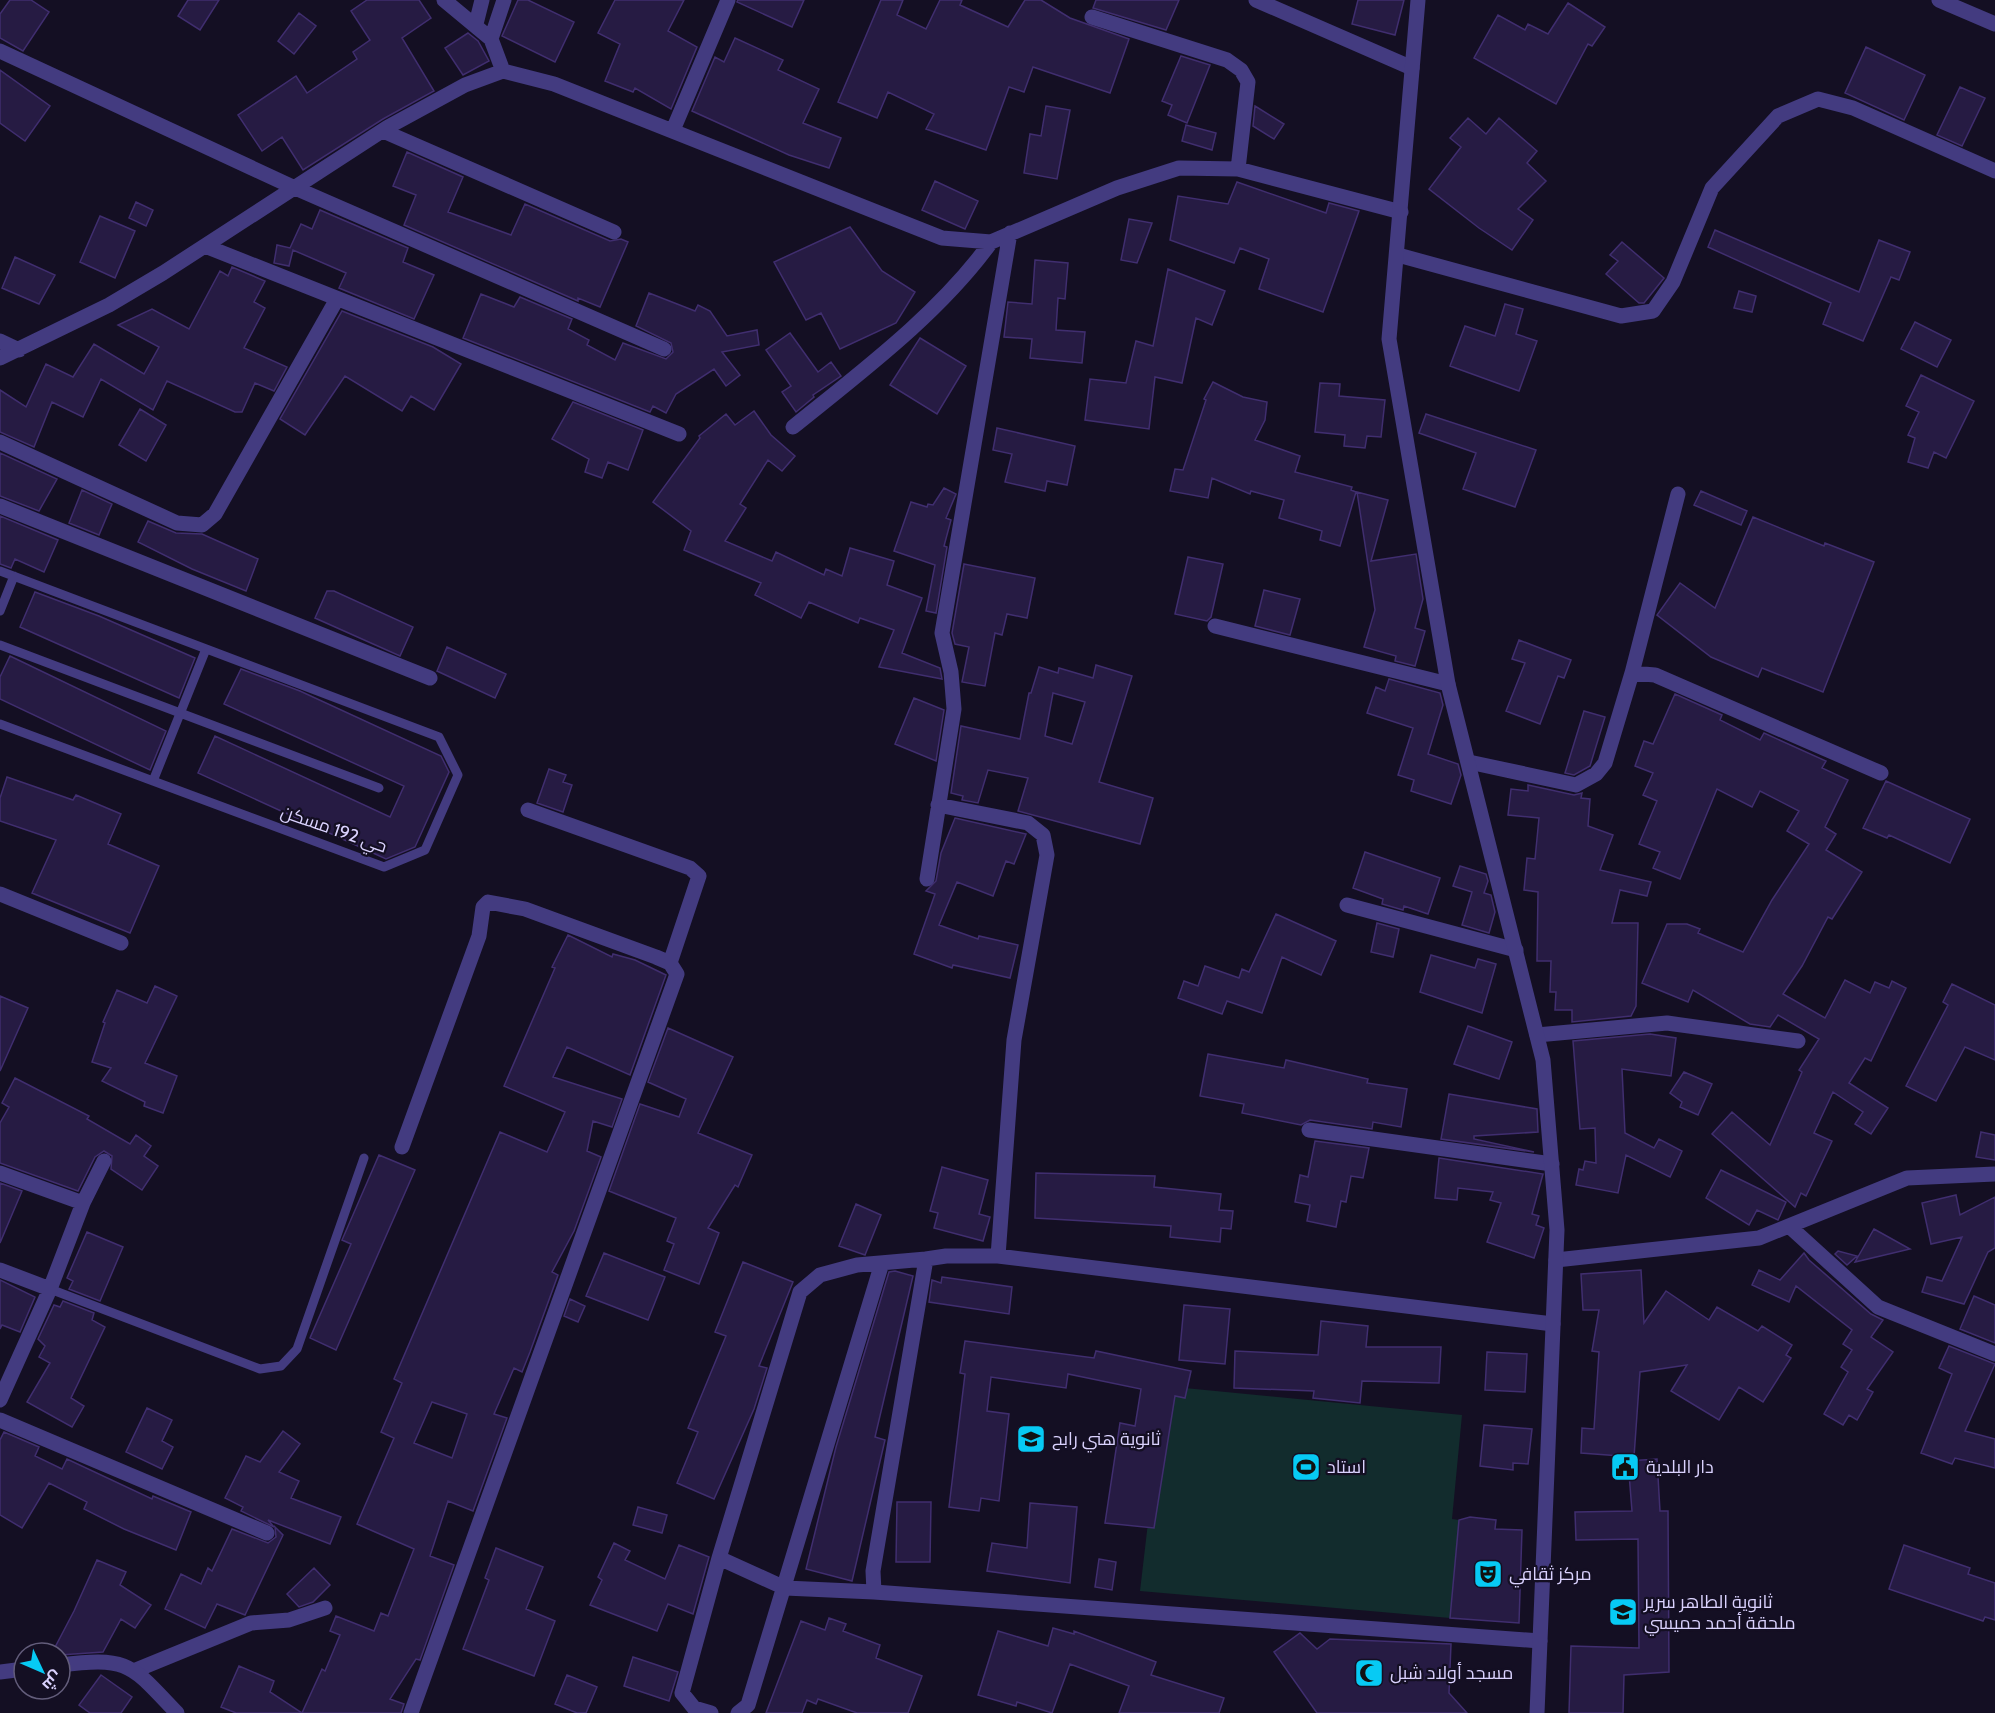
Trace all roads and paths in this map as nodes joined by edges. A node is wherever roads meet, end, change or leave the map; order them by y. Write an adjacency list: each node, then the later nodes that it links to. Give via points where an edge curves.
1 (444, 0): 10 (street)
2 (482, 0): 10 (street)
3 (504, 0): 12 (street)
4 (728, 0): 16 (street)
5 (1256, 0): 14 (street)
6 (1418, 0): 14 (street)
7 (1939, 0): 8 (street)
8 (1976, 7): 11 (street)
9 (1092, 16): 18 (street, via 1227,60 1242,70 1248,82)
10 (476, 24): 12 (street)
11 (1995, 24)
12 (491, 39): 15 (street)
13 (0, 51): 20 (street)
14 (1412, 68): 21 (street)
15 (503, 71): 16 (street, via 554,84); 17 (street, via 465,85)
16 (673, 130): 24 (street, via 942,238)
17 (383, 131): 20 (street); 22 (street)
18 (1238, 169): 21 (street); 23 (street, via 1179,168 1117,188)
19 (1995, 171): 26 (street, via 1852,108 1818,99 1778,116 1712,188 1673,282 1653,311 1621,316)
20 (295, 188): 25 (street); 29 (street)
21 (1401, 212): 26 (street)
22 (614, 232)
23 (1010, 233): 24 (street); 52 (street, via 942,633 954,709)
24 (991, 242): 32 (street, via 960,280 875,360)
25 (205, 246): 27 (street); 30 (street, via 109,305)
26 (1398, 255): 45 (street, via 1389,339)
27 (337, 299): 33 (street); 34 (street, via 215,514 202,525 177,523)
28 (0, 341): 30 (street)
29 (664, 348)
30 (19, 350): 31 (street)
31 (0, 358)
32 (793, 428)
33 (679, 434)
34 (0, 442)
35 (1678, 494): 43 (street)
36 (0, 506): 44 (street)
37 (0, 571): 38 (lane, حي 192 مسكن)
38 (14, 576): 39 (lane); 42 (lane, حي 192 مسكن)
39 (0, 611)
40 (1215, 626): 45 (street)
41 (0, 645): 46 (lane)
42 (206, 649): 46 (lane); 50 (lane, حي 192 مسكن, via 439,737 458,775 425,850 384,867)
43 (1632, 673): 48 (street, via 1605,763 1596,774 1576,785); 49 (street, via 1655,675)
44 (430, 678)
45 (1448, 684): 48 (street)
46 (181, 713): 50 (lane); 51 (lane)
47 (0, 724): 50 (lane, حي 192 مسكن)
48 (1469, 762): 58 (street)
49 (1881, 773)
50 (153, 781)
51 (379, 788)
52 (938, 805): 54 (street); 71 (street, via 1029,823 1043,835 1047,855 1014,1040)
53 (528, 810): 59 (street, via 690,868 699,876)
54 (927, 879)
55 (0, 894): 57 (street)
56 (1347, 905): 58 (street)
57 (121, 943)
58 (1516, 950): 60 (street)
59 (670, 963): 63 (street, via 525,909 488,902); 90 (street, via 678,974)
60 (1537, 1035): 61 (street, via 1667,1023); 66 (street, via 1543,1060)
61 (1798, 1041)
62 (1309, 1130): 66 (street)
63 (402, 1147)
64 (364, 1158): 76 (lane, via 297,1349 281,1366 260,1369)
65 (104, 1161): 69 (street)
66 (1552, 1164): 73 (street)
67 (0, 1173): 69 (street)
68 (1995, 1174): 70 (street, via 1907,1178)
69 (83, 1203): 76 (street)
70 (1789, 1226): 73 (street, via 1759,1238); 78 (street, via 1878,1307)
71 (998, 1256): 72 (street); 77 (street)
72 (926, 1259): 74 (street); 84 (street, via 873,1571)
73 (1556, 1260): 77 (street)
74 (882, 1263): 82 (street, via 820,1275 800,1292); 83 (street)
75 (0, 1270): 76 (street)
76 (50, 1289): 79 (street)
77 (1553, 1324): 86 (street)
78 (1995, 1354)
79 (0, 1401)
80 (0, 1420): 81 (street)
81 (267, 1533)
82 (719, 1558): 83 (street); 91 (street, via 682,1693 694,1708)
83 (785, 1588): 84 (street); 92 (street, via 748,1705)
84 (874, 1592): 86 (street)
85 (325, 1608): 88 (street, via 290,1620 251,1623)
86 (1540, 1641): 93 (street)
87 (72, 1663): 88 (street, via 120,1663)
88 (136, 1670): 89 (street)
89 (177, 1713)
90 (411, 1713)
91 (711, 1713)
92 (738, 1713)
93 (1537, 1713)

